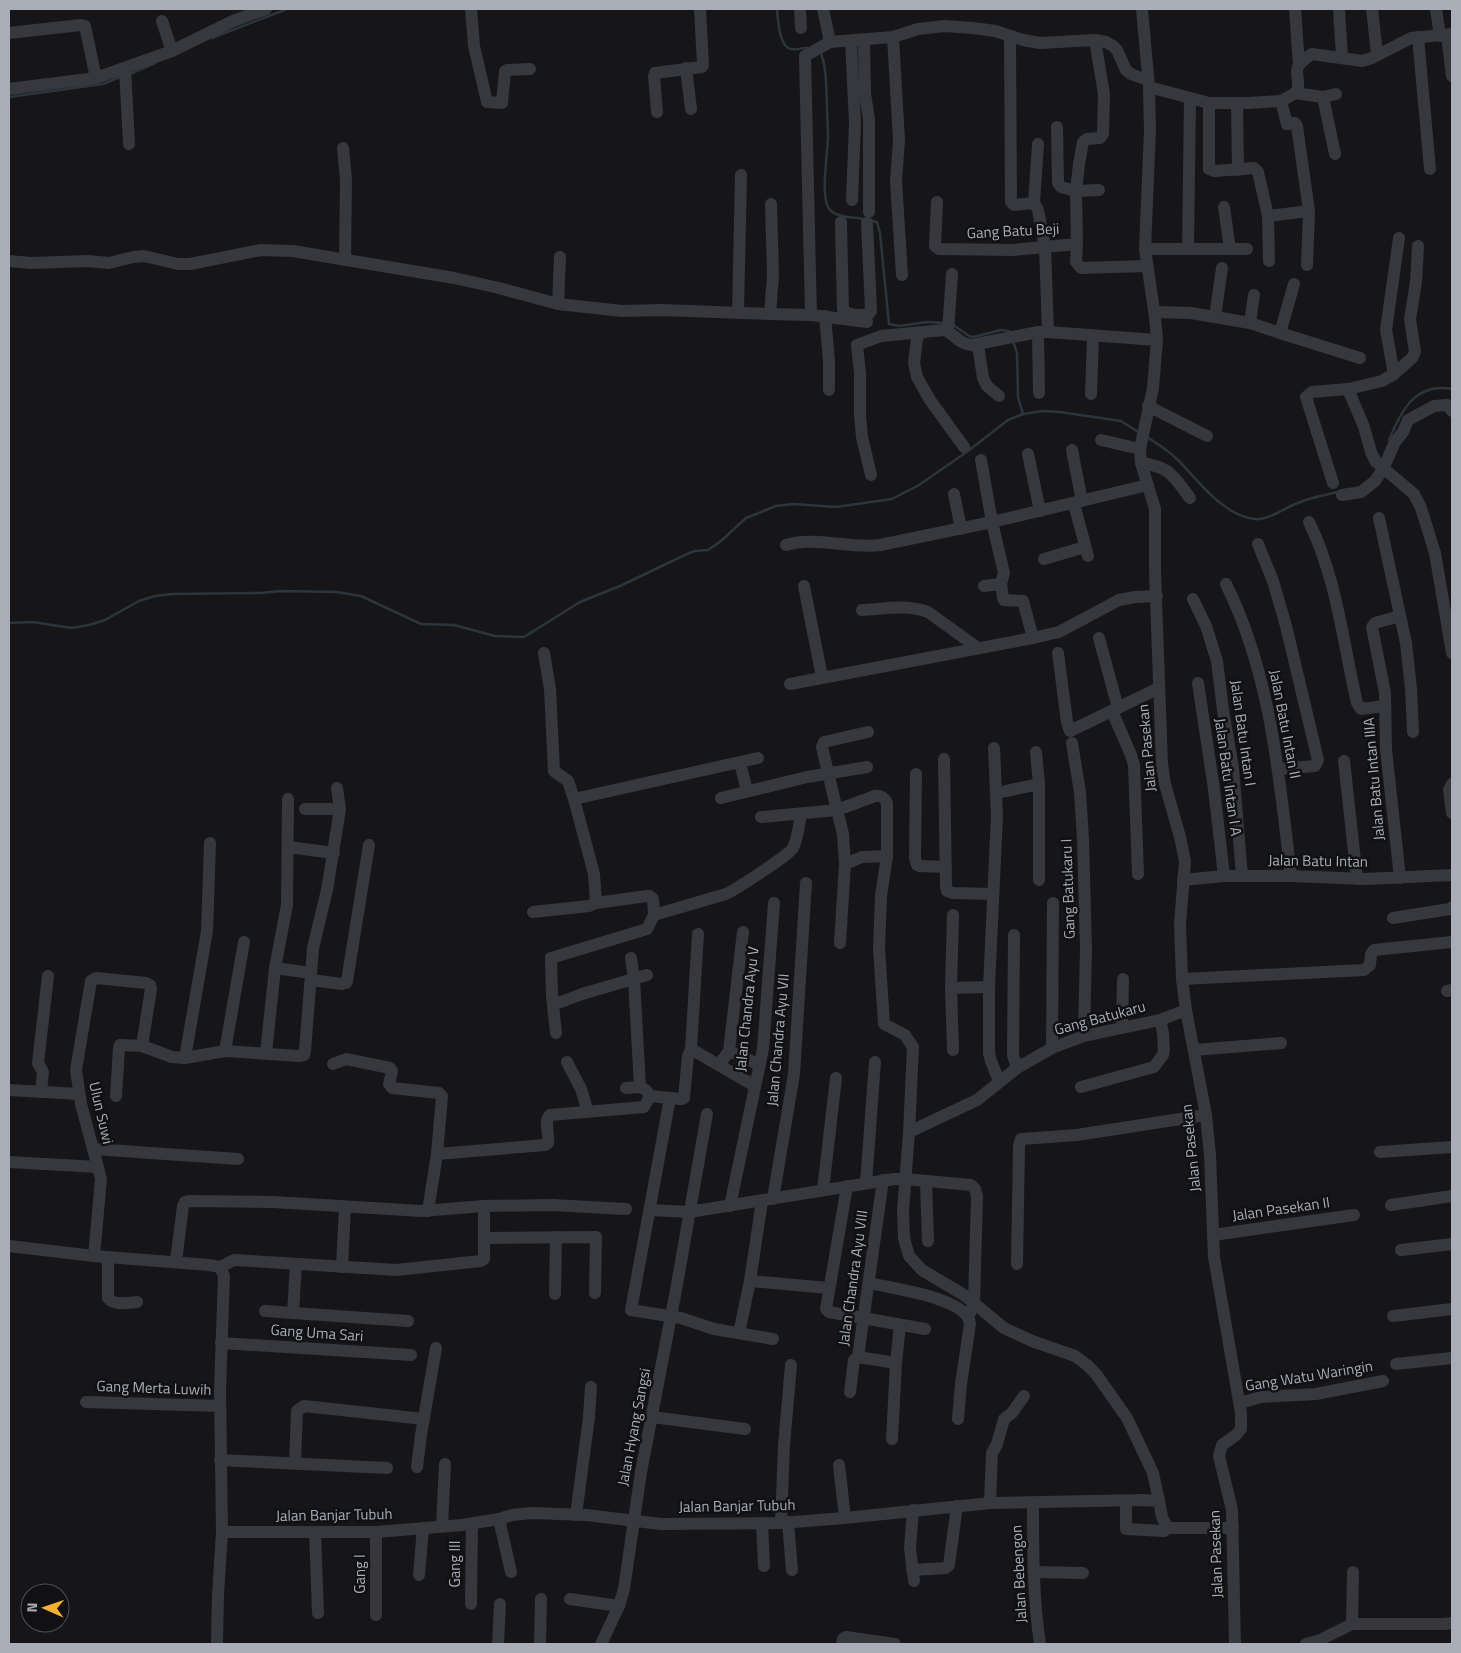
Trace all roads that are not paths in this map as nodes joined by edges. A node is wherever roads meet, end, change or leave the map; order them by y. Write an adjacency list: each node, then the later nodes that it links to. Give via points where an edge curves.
1 (266, 9): 21 (street, via 233,21)
2 (471, 9): 27 (street, via 474,46 487,102 502,103 505,71)
3 (700, 9): 25 (street, via 704,63 702,67)
4 (800, 9): 12 (street)
5 (823, 9): 20 (street)
6 (1142, 9): 30 (street, Jalan Pasekan)
7 (1295, 9): 24 (street)
8 (1339, 9): 23 (street)
9 (1372, 9): 22 (street)
10 (1436, 9): 14 (street)
11 (162, 21): 21 (street)
12 (801, 28)
13 (9, 33): 29 (street, via 86,26)
14 (1447, 35): 17 (street); 28 (street)
15 (1010, 36): 16 (street, via 995,31 944,26 918,29); 19 (street, via 1040,43); 53 (street, via 1011,202 1014,205)
16 (893, 37): 18 (street); 74 (street)
17 (1418, 37): 22 (street); 46 (street)
18 (858, 40): 20 (street); 51 (street); 85 (street, via 868,119 870,311)
19 (1095, 40): 30 (street, via 1113,46 1126,70); 50 (street, via 1104,94 1103,134 1100,138 1084,142)
20 (830, 42): 82 (street, via 805,59)
21 (172, 51): 26 (street)
22 (1377, 54): 23 (street, via 1362,61)
23 (1342, 57): 24 (street, via 1312,54)
24 (1299, 65): 32 (street)
25 (686, 68): 39 (street); 40 (street, via 654,74)
26 (125, 69): 29 (street); 42 (street)
27 (530, 69)
28 (1452, 76)
29 (96, 78): 31 (street)
30 (1148, 84): 35 (street); 63 (street, Jalan Pasekan, via 1150,130)
31 (9, 89)
32 (1295, 93): 34 (street); 36 (street)
33 (1336, 94): 34 (street)
34 (1323, 97): 45 (street)
35 (1190, 99): 37 (street); 64 (street)
36 (1281, 101): 38 (street); 56 (street, via 1287,124 1298,126)
37 (1209, 103): 38 (street); 47 (street, via 1209,169)
38 (1237, 103): 47 (street)
39 (691, 109)
40 (657, 112)
41 (1057, 127): 50 (street, via 1058,183)
42 (129, 144)
43 (1038, 144): 53 (street)
44 (344, 148): 68 (street)
45 (1335, 154)
46 (1430, 168)
47 (1238, 170): 57 (street, via 1253,168 1258,172)
48 (741, 175): 80 (street)
49 (1099, 190): 50 (street)
50 (1076, 191): 60 (street)
51 (852, 200)
52 (937, 202): 62 (street, Gang Batu Beji, via 936,246 939,249)
53 (1034, 203): 62 (street)
54 (771, 204): 81 (street, via 773,275)
55 (1224, 207): 65 (street)
56 (1308, 210): 57 (street); 71 (street)
57 (1268, 216): 70 (street)
58 (841, 222): 85 (street, via 843,310)
59 (1399, 238): 96 (street, via 1386,330)
60 (1077, 244): 62 (street, Gang Batu Beji); 72 (street, Gang Batu Beji, via 1076,262 1081,268)
61 (1418, 246): 96 (street, via 1410,319 1415,352)
62 (1045, 247): 88 (street)
63 (1145, 249): 64 (street); 72 (street, Jalan Pasekan)
64 (1188, 249): 65 (street)
65 (1230, 249): 66 (street)
66 (1247, 249)
67 (560, 257): 78 (street)
68 (345, 260): 69 (street, via 272,250 190,264 144,256 113,263); 78 (street, via 454,278)
69 (9, 261)
70 (1269, 262)
71 (1307, 265)
72 (1146, 266): 79 (street, Jalan Pasekan)
73 (1222, 268): 84 (street)
74 (902, 274)
75 (952, 274): 87 (street)
76 (1294, 284): 90 (street)
77 (1254, 295): 86 (street)
78 (558, 304): 80 (street, via 622,311)
79 (1154, 312): 84 (street); 93 (street, Jalan Pasekan)
80 (738, 313): 81 (street)
81 (770, 314): 82 (street)
82 (811, 315): 83 (street)
83 (825, 316): 85 (street); 97 (street)
84 (1215, 317): 86 (street)
85 (866, 318): 91 (street)
86 (1250, 323): 90 (street)
87 (948, 331): 89 (street); 94 (street, via 962,343)
88 (1043, 332): 92 (street); 94 (street); 99 (street)
89 (920, 333): 91 (street); 106 (street, via 914,363 917,377)
90 (1280, 333): 95 (street)
91 (881, 336): 113 (street, via 857,345 862,437)
92 (1093, 336): 93 (street); 100 (street)
93 (1156, 340): 102 (street, Jalan Pasekan)
94 (978, 345): 101 (street, via 983,378)
95 (1360, 358)
96 (1394, 374): 98 (street, via 1382,381)
97 (829, 390)
98 (1348, 390): 112 (street, via 1371,452); 114 (street, via 1312,392 1306,397)
99 (1039, 392)
100 (1090, 394)
101 (999, 396)
102 (1148, 406): 104 (street); 107 (street, Jalan Pasekan)
103 (1452, 411): 112 (street, via 1445,405 1434,406 1408,420)
104 (1207, 436)
105 (1101, 440): 107 (street)
106 (964, 447)
107 (1140, 449): 111 (street, Jalan Pasekan)
108 (1072, 450): 119 (street)
109 (1028, 454): 120 (street)
110 (981, 460): 122 (street)
111 (1141, 463): 115 (street, Jalan Pasekan); 118 (street, via 1164,468)
112 (1380, 466): 117 (street, via 1375,481 1367,489); 141 (street, via 1414,494 1421,508 1435,553)
113 (871, 475)
114 (1333, 484)
115 (1148, 486): 119 (street); 132 (street, Jalan Pasekan, via 1155,509)
116 (954, 494): 124 (street)
117 (1342, 496)
118 (1190, 498)
119 (1078, 502): 120 (street); 127 (street, via 1086,552)
120 (1040, 511): 122 (street)
121 (1379, 518): 135 (street)
122 (992, 522): 124 (street); 128 (street, via 1004,576)
123 (1309, 522): 146 (street, via 1338,608 1357,703 1362,709)
124 (961, 529): 126 (street, via 872,546 805,541)
125 (1258, 544): 158 (street, via 1286,626 1318,760 1315,766)
126 (786, 545)
127 (1044, 559)
128 (1001, 584): 131 (street); 136 (street, via 1004,600 1020,600 1025,604)
129 (1226, 584): 158 (street, Jalan Batu Intan II, via 1255,654)
130 (804, 586): 142 (street)
131 (984, 586)
132 (1157, 596): 136 (street, via 1119,600 1059,632); 145 (street, Jalan Pasekan)
133 (1193, 598): 185 (street, Jalan Batu Intan I, via 1206,626 1216,661 1233,768)
134 (862, 610): 138 (street, via 921,609)
135 (1400, 616): 146 (street, Jalan Batu Intan IIIA, via 1373,624 1385,693); 149 (street, via 1406,643)
136 (1033, 638): 138 (street)
137 (1099, 638): 147 (street)
138 (978, 648): 142 (street)
139 (544, 653): 168 (street, via 550,689 554,771 568,781)
140 (1058, 653): 150 (street, Gang Batukaru I)
141 (1452, 653)
142 (822, 677): 144 (street)
143 (1198, 683): 184 (street, Jalan Batu Intan I A)
144 (790, 684)
145 (1159, 688): 147 (street); 190 (street, Jalan Pasekan, via 1163,770 1183,850)
146 (1384, 706): 187 (street, Jalan Batu Intan IIIA)
147 (1115, 710): 150 (street); 182 (street, via 1134,765)
148 (868, 732): 159 (street, via 823,742)
149 (1414, 732)
150 (1071, 737): 222 (street, Gang Batukaru I, via 1080,792 1083,839)
151 (994, 748): 165 (street)
152 (1036, 752): 161 (street)
153 (758, 758): 156 (street)
154 (944, 759): 181 (street)
155 (1344, 761): 188 (street)
156 (740, 763): 164 (street); 168 (street)
157 (867, 767): 159 (street)
158 (1279, 769): 186 (street, Jalan Batu Intan II)
159 (828, 774): 164 (street); 171 (street)
160 (916, 774): 181 (street, via 915,858 920,866)
161 (1040, 784): 165 (street); 189 (street)
162 (1452, 784): 172 (street, via 1449,790)
163 (337, 788): 170 (street)
164 (747, 790): 166 (street)
165 (997, 793): 192 (street)
166 (721, 798)
167 (288, 799): 177 (street)
168 (574, 799): 193 (street, via 594,874)
169 (305, 809): 170 (street)
170 (340, 809): 178 (street)
171 (837, 810): 173 (street); 179 (street, via 875,796 885,799); 180 (street)
172 (1452, 813)
173 (801, 814): 174 (street); 198 (street, via 794,845 787,854 726,894)
174 (761, 817)
175 (210, 843): 232 (street, via 207,931)
176 (370, 845): 211 (street, via 347,981 342,984)
177 (288, 846): 178 (street); 208 (street, via 287,905)
178 (334, 853): 211 (street, via 313,948)
179 (887, 856): 180 (street, via 862,858); 254 (street, via 881,896 879,956 884,1024 905,1035 912,1047)
180 (845, 864): 205 (street)
181 (946, 867): 192 (street, via 947,891)
182 (1138, 874)
183 (1452, 875): 187 (street, Jalan Batu Intan)
184 (1224, 876): 185 (street, Jalan Batu Intan); 190 (street, Jalan Batu Intan)
185 (1242, 876): 186 (street, Jalan Batu Intan)
186 (1291, 876): 188 (street, Jalan Batu Intan)
187 (1400, 878): 188 (street, Jalan Batu Intan)
188 (1357, 879)
189 (1039, 880)
190 (1183, 880): 213 (street, Jalan Pasekan, via 1180,925)
191 (806, 882): 269 (street, Jalan Chandra Ayu VII, via 794,1074)
192 (993, 894): 215 (street)
193 (596, 903): 197 (street); 198 (street, via 650,896 654,899)
194 (774, 903): 237 (street, Jalan Chandra Ayu V)
195 (1053, 903): 225 (street)
196 (1452, 907): 200 (street)
197 (532, 912)
198 (654, 915): 217 (street, via 642,932 551,958)
199 (953, 916): 216 (street)
200 (1393, 918)
201 (743, 932): 230 (street)
202 (698, 934): 226 (street)
203 (1014, 935): 238 (street, via 1013,1055)
204 (244, 942): 229 (street)
205 (840, 942)
206 (1452, 942): 213 (street, via 1374,950 1370,966 1364,970)
207 (630, 958): 212 (street)
208 (276, 968): 211 (street); 231 (street)
209 (647, 975): 212 (street)
210 (48, 976): 246 (street, via 38,1065 43,1072)
211 (311, 976): 231 (street, via 304,1054)
212 (634, 979): 217 (street); 244 (street)
213 (1182, 979): 218 (street, Jalan Pasekan)
214 (1123, 980): 220 (street)
215 (989, 987): 216 (street); 240 (street, via 989,1053)
216 (952, 988): 227 (street)
217 (553, 1005): 221 (street)
218 (1186, 1010): 219 (street, Gang Batukaru); 228 (street, Jalan Pasekan)
219 (1160, 1020): 220 (street, Gang Batukaru); 242 (street, via 1164,1048 1154,1067)
220 (1122, 1027): 222 (street, Gang Batukaru)
221 (556, 1033)
222 (1084, 1036): 225 (street, Gang Batukaru)
223 (1281, 1043): 228 (street)
224 (142, 1046): 232 (street, via 172,1057); 247 (street, Ulun Suwi, via 150,985 93,979 76,1064); 248 (street, via 120,1045)
225 (1052, 1048): 238 (street, Gang Batukaru)
226 (691, 1049): 236 (street); 250 (street, via 684,1098)
227 (953, 1050)
228 (1194, 1050): 253 (street, Jalan Pasekan)
229 (225, 1051): 231 (street); 232 (street)
230 (729, 1051): 236 (street); 237 (street)
231 (266, 1053)
232 (185, 1058)
233 (567, 1062): 251 (street)
234 (875, 1062): 265 (street)
235 (332, 1064): 258 (street, via 346,1059 390,1068 389,1084 392,1088 440,1093 443,1098)
236 (719, 1065): 241 (street)
237 (760, 1065): 241 (street, Jalan Chandra Ayu V)
238 (1017, 1068): 240 (street, Gang Batukaru)
239 (836, 1078): 267 (street)
240 (999, 1081): 254 (street, Gang Batukaru, via 978,1100)
241 (755, 1086): 272 (street, Jalan Chandra Ayu V)
242 (1082, 1087)
243 (626, 1088): 244 (street)
244 (640, 1088): 249 (street)
245 (9, 1090): 246 (street)
246 (41, 1092): 247 (street)
247 (79, 1094): 256 (street, Ulun Suwi)
248 (116, 1096)
249 (650, 1096): 250 (street); 251 (street, via 644,1107)
250 (670, 1098): 275 (street)
251 (588, 1112): 258 (street, via 550,1114 547,1117 549,1139 545,1145)
252 (707, 1114): 277 (street, Jalan Hyang Sangsi)
253 (1206, 1115): 279 (street, Jalan Pasekan); 290 (street, via 1077,1135 1021,1139)
254 (909, 1132): 262 (street)
255 (1452, 1147): 257 (street)
256 (93, 1149): 259 (street); 261 (street, Ulun Suwi)
257 (1380, 1152)
258 (437, 1154): 276 (street)
259 (238, 1159)
260 (9, 1162): 261 (street)
261 (98, 1167): 286 (street, Ulun Suwi, via 101,1186)
262 (905, 1179): 263 (street); 264 (street); 300 (street, via 904,1238 909,1256 922,1270 964,1295)
263 (883, 1180): 265 (street); 294 (street, Jalan Chandra Ayu VIII)
264 (926, 1182): 282 (street); 300 (street, via 964,1184 975,1189)
265 (866, 1183): 266 (street)
266 (847, 1186): 267 (street); 295 (street)
267 (823, 1190): 269 (street)
268 (1452, 1196): 270 (street)
269 (767, 1200): 272 (street); 293 (street, Jalan Chandra Ayu VII)
270 (1391, 1205)
271 (484, 1206): 274 (street); 276 (street); 280 (street)
272 (730, 1206): 277 (street)
273 (345, 1207): 276 (street); 288 (street, via 230,1200 189,1201 184,1204); 292 (street)
274 (626, 1209)
275 (650, 1210): 277 (street); 303 (street, via 631,1310)
276 (428, 1211)
277 (689, 1212): 303 (street, Jalan Hyang Sangsi)
278 (1354, 1215): 279 (street, Jalan Pasekan II)
279 (1212, 1235): 324 (street, Jalan Pasekan)
280 (484, 1238): 281 (street); 292 (street, via 484,1259 481,1262 396,1270)
281 (556, 1238): 296 (street, via 596,1237); 297 (street)
282 (928, 1241)
283 (1452, 1244): 285 (street)
284 (9, 1246): 286 (street)
285 (1401, 1250)
286 (94, 1256): 287 (street)
287 (108, 1257): 288 (street); 298 (street, via 108,1298 116,1303)
288 (176, 1261): 291 (street)
289 (296, 1264): 291 (street, via 234,1260); 292 (street); 302 (street)
290 (1017, 1264)
291 (220, 1267): 311 (street, via 224,1276)
292 (342, 1267)
293 (750, 1281): 295 (street); 309 (street, Jalan Chandra Ayu VII)
294 (869, 1283): 300 (street, via 920,1294 964,1311); 305 (street, Jalan Chandra Ayu VIII)
295 (828, 1288): 305 (street, via 827,1311)
296 (595, 1293)
297 (555, 1294)
298 (137, 1302)
299 (1452, 1309): 304 (street)
300 (971, 1310): 328 (street); 338 (street, via 1004,1328 1075,1356 1096,1374 1128,1418 1153,1474)
301 (265, 1311): 302 (street)
302 (293, 1313): 306 (street)
303 (671, 1316): 309 (street); 326 (street, Jalan Hyang Sangsi)
304 (1393, 1316)
305 (864, 1318): 307 (street); 314 (street, Jalan Chandra Ayu VIII)
306 (408, 1321)
307 (900, 1325): 308 (street); 316 (street)
308 (925, 1329)
309 (739, 1333): 310 (street)
310 (772, 1339)
311 (221, 1343): 313 (street, Gang Uma Sari); 325 (street)
312 (436, 1348): 327 (street)
313 (411, 1355)
314 (858, 1356): 316 (street, Jalan Chandra Ayu VIII); 321 (street, via 854,1360)
315 (1452, 1358): 317 (street)
316 (896, 1363): 330 (street)
317 (1396, 1364)
318 (791, 1365): 347 (street, via 784,1446)
319 (1383, 1381): 324 (street, Gang Watu Waringin, via 1316,1394 1261,1397)
320 (591, 1387): 343 (street)
321 (850, 1392)
322 (1024, 1396): 339 (street, via 1004,1419 992,1453)
323 (86, 1402): 325 (street, Gang Merta Luwih)
324 (1240, 1403): 353 (street, Jalan Pasekan, via 1241,1429 1222,1445 1219,1456)
325 (220, 1406): 331 (street)
326 (652, 1417): 329 (street); 346 (street, Jalan Hyang Sangsi)
327 (424, 1418): 332 (street, via 304,1406 297,1410); 335 (street)
328 (958, 1419)
329 (745, 1429)
330 (892, 1439)
331 (220, 1460): 332 (street); 354 (street)
332 (295, 1463): 336 (street)
333 (445, 1464): 350 (street)
334 (839, 1466): 345 (street)
335 (417, 1467)
336 (387, 1468)
337 (1126, 1501): 338 (street, Jalan Banjar Tubuh); 340 (street, Jalan Banjar Tubuh); 352 (street, via 1126,1529 1164,1531)
338 (1160, 1501): 352 (street, via 1162,1517)
339 (990, 1503): 340 (street, Jalan Banjar Tubuh); 341 (street, Jalan Banjar Tubuh)
340 (1033, 1503): 360 (street, Jalan Bebengon)
341 (957, 1506): 342 (street, Jalan Banjar Tubuh); 342 (street, via 949,1565 913,1575 910,1548)
342 (913, 1510): 345 (street, Jalan Banjar Tubuh)
343 (576, 1515): 344 (street, Jalan Banjar Tubuh, via 532,1513); 346 (street, Jalan Banjar Tubuh)
344 (499, 1518): 349 (street, Jalan Banjar Tubuh); 359 (street)
345 (845, 1518): 347 (street, Jalan Banjar Tubuh)
346 (634, 1521): 348 (street, Jalan Banjar Tubuh); 368 (street, Jalan Hyang Sangsi)
347 (784, 1522): 348 (street, Jalan Banjar Tubuh); 358 (street)
348 (762, 1523): 357 (street)
349 (472, 1524): 350 (street, Jalan Banjar Tubuh); 366 (street, Gang III)
350 (442, 1526): 351 (street, Jalan Banjar Tubuh)
351 (423, 1528): 356 (street, Jalan Banjar Tubuh); 363 (street)
352 (1168, 1528): 353 (street)
353 (1233, 1528): 380 (street, Jalan Pasekan)
354 (222, 1532): 355 (street, Jalan Banjar Tubuh); 373 (street)
355 (315, 1532): 356 (street, Jalan Banjar Tubuh); 369 (street)
356 (376, 1532): 370 (street, Gang I)
357 (764, 1566)
358 (792, 1570)
359 (512, 1572)
360 (1034, 1572): 362 (street); 379 (street, Jalan Bebengon)
361 (1353, 1572): 372 (street)
362 (1083, 1573)
363 (419, 1575)
364 (541, 1599): 375 (street)
365 (570, 1600): 368 (street)
366 (471, 1604)
367 (500, 1604): 374 (street)
368 (619, 1606): 376 (street, Jalan Hyang Sangsi)
369 (318, 1613)
370 (376, 1615)
371 (1452, 1622): 372 (street)
372 (1352, 1624): 381 (street)
373 (217, 1644)
374 (498, 1644)
375 (540, 1644)
376 (601, 1644)
377 (842, 1644): 378 (street, via 846,1637)
378 (894, 1644)
379 (1040, 1644)
380 (1235, 1644)
381 (1306, 1644)

